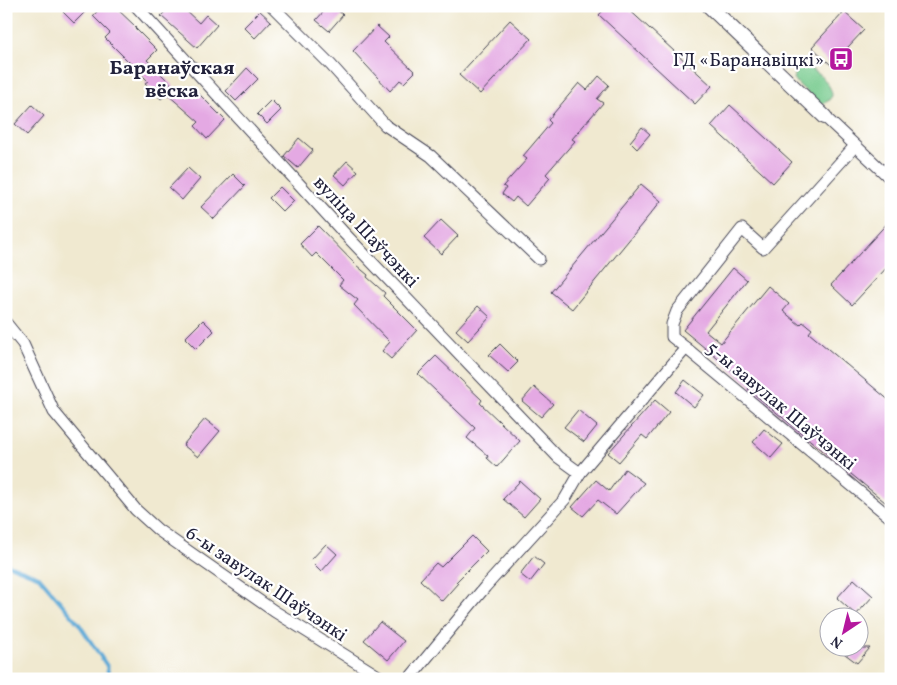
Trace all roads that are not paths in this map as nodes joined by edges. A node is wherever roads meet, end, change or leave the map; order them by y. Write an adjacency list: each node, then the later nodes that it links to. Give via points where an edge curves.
1 (136, 6): 10 (street, вуліца Шаўчэнкі, via 364,255 558,456)
2 (272, 6): 7 (street, via 385,125 432,156)
3 (709, 6): 4 (street)
4 (825, 117): 5 (street)
5 (854, 146): 6 (street); 9 (street, via 763,248 742,229 677,310 672,337)
6 (891, 179)
7 (539, 259)
8 (6, 323): 12 (street, 6-ы завулак Шаўчэнкі, via 23,344 54,412 136,510 158,530 274,611)
9 (686, 348): 10 (street, 5-ы завулак Шаўчэнкі); 11 (street, 5-ы завулак Шаўчэнкі)
10 (580, 473): 13 (street, via 566,499 485,587)
11 (891, 518)
12 (383, 679)
13 (409, 679)

